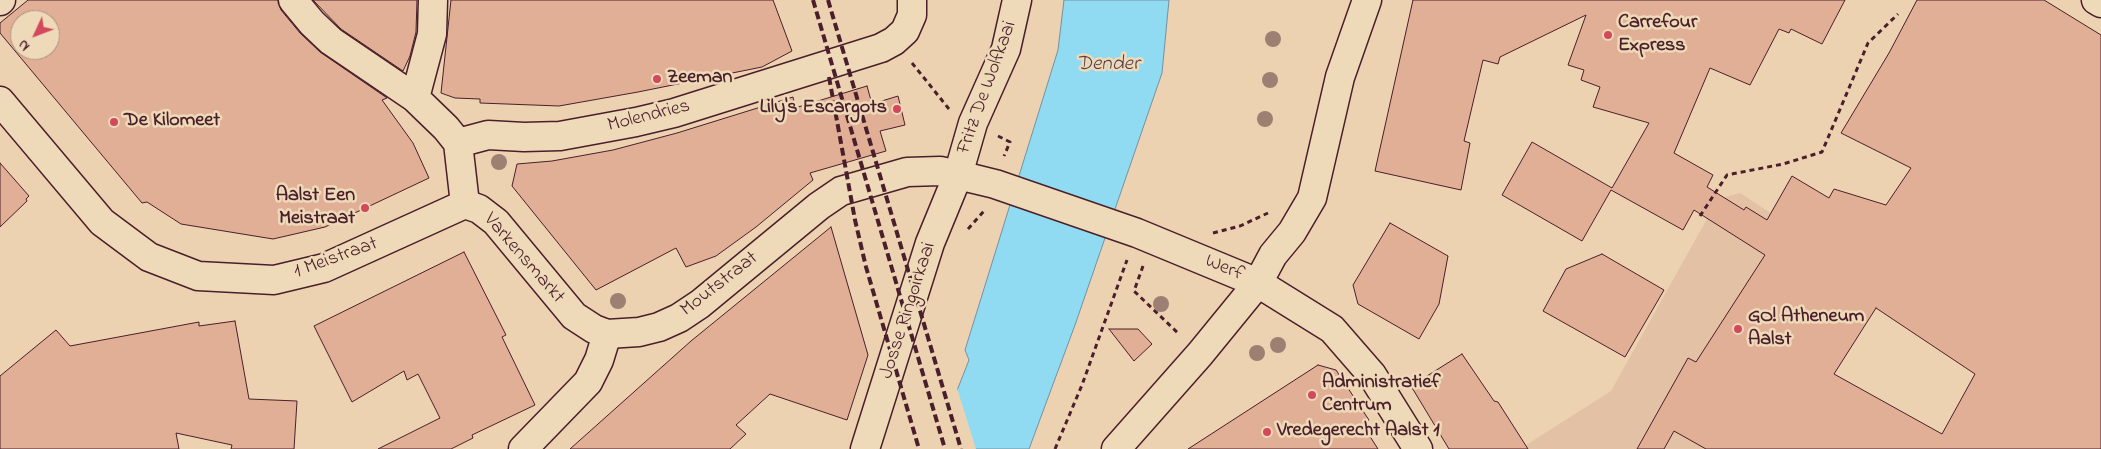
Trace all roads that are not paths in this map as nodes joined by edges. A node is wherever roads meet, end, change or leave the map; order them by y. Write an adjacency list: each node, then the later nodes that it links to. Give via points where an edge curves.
1 (293, 0): 8 (street, via 331,40)
2 (433, 0): 8 (street, via 432,34)
3 (912, 0): 10 (street, Molendries, via 909,23 894,41 881,48 636,122 560,136 488,135)
4 (1017, 0): 11 (street, Fritz De Wolfkaai, via 1006,49 973,123)
5 (1367, 0): 13 (street, Werf, via 1340,77 1312,198)
6 (2096, 0): 7 (street)
7 (2101, 3)
8 (415, 98): 10 (street)
9 (0, 101): 12 (street, 1 Meistraat, via 102,222 149,256 198,276 274,280 324,268)
10 (458, 143): 12 (street, Varkensmarkt)
11 (958, 175): 13 (street, Werf, via 998,174 1133,244); 14 (street, Moutstraat, via 940,171 907,172 842,191 679,318 639,332); 16 (street, Josse Ringoirkaai, via 930,243)
12 (465, 204): 14 (street, Varkensmarkt, via 479,209 496,222 574,316)
13 (1258, 283): 17 (street); 18 (street, via 1332,329 1372,375)
14 (607, 334): 15 (street, via 600,360 588,382)
15 (523, 449)
16 (865, 449)
17 (1116, 449)
18 (1418, 449)

